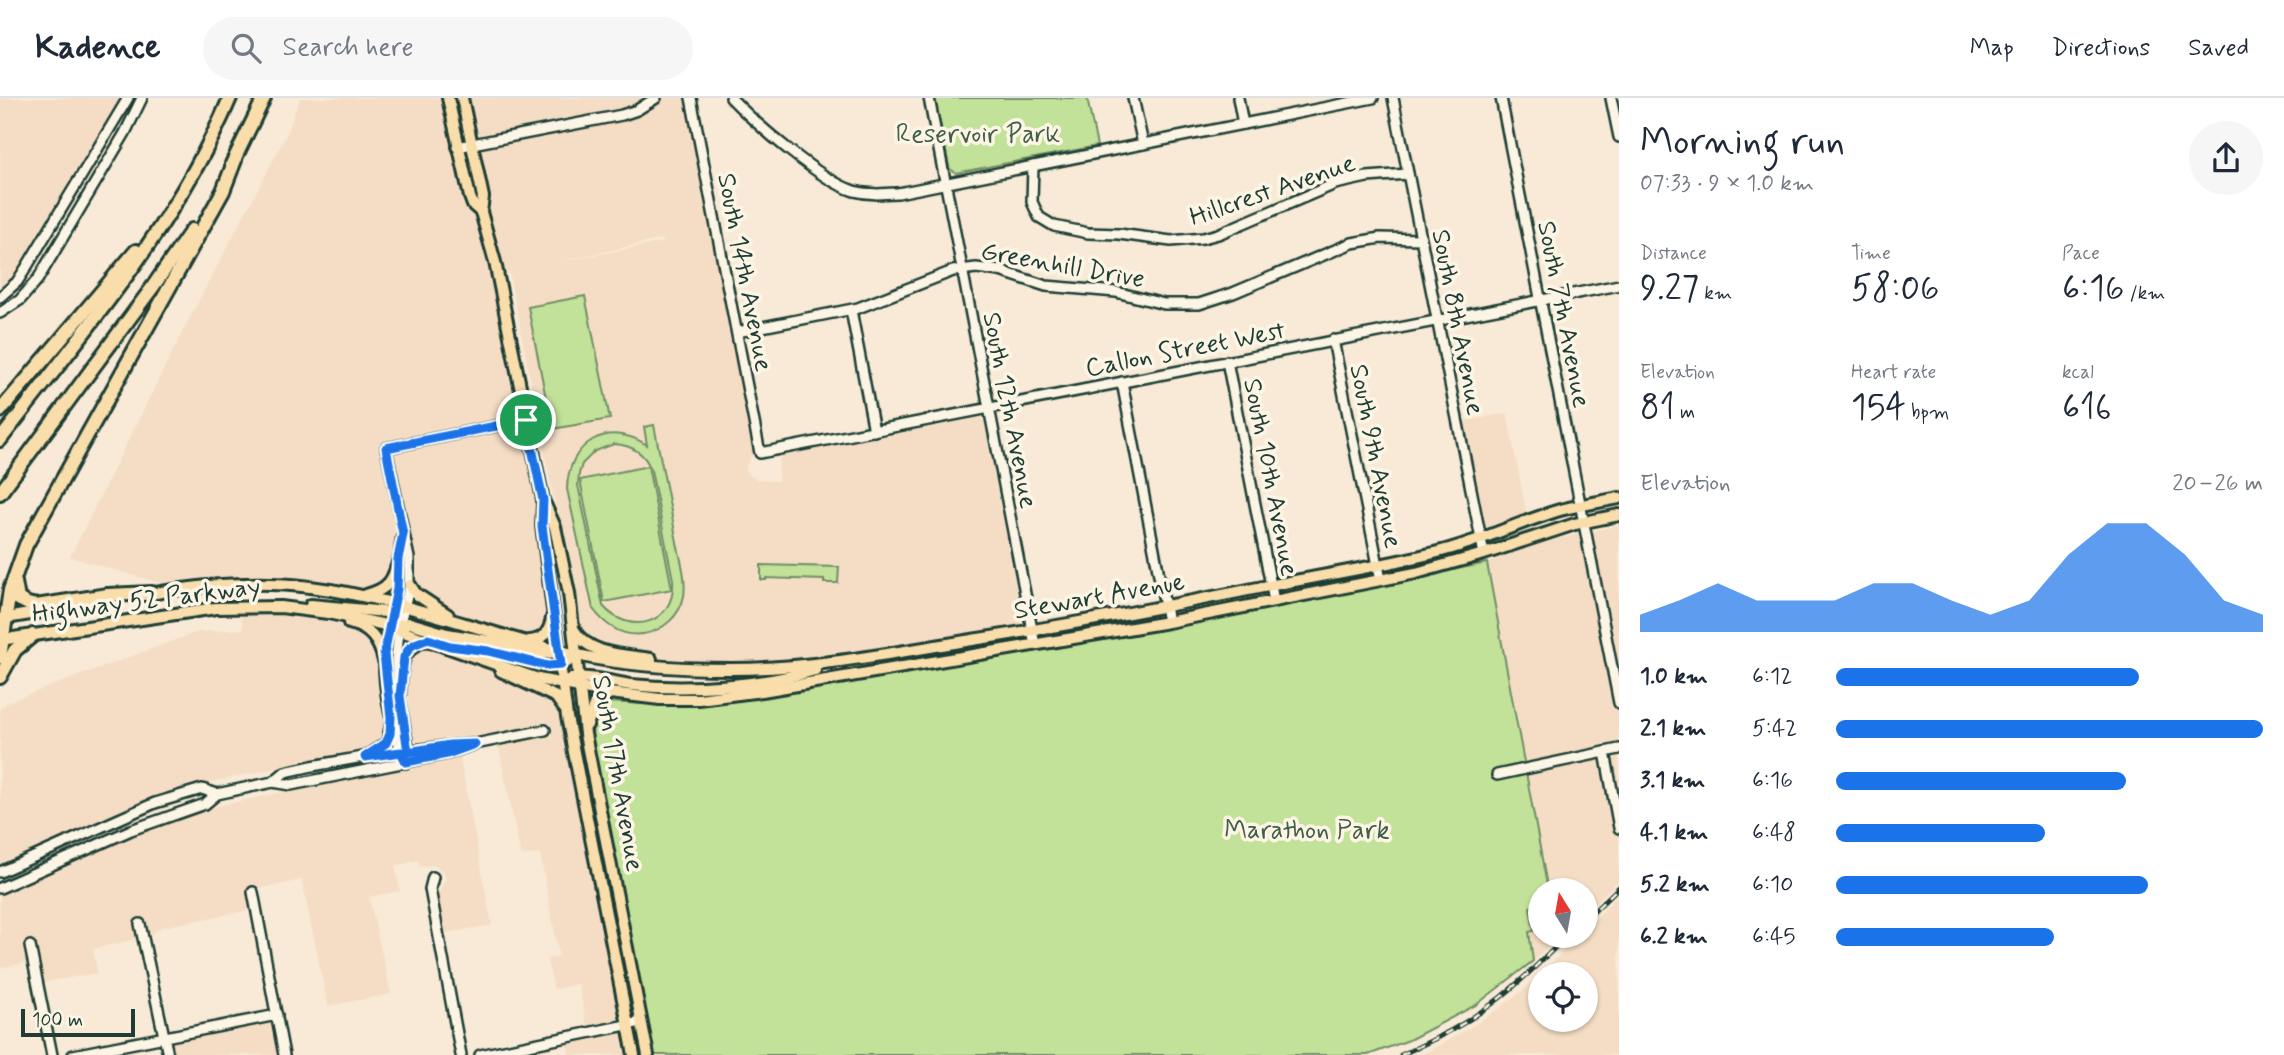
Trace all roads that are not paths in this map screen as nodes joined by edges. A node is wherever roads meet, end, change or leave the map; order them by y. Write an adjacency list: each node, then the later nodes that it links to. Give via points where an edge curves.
1 (128, 98): 32 (street, via 17,282)
2 (142, 98): 35 (street, via 38,279 20,300)
3 (230, 98): 24 (highway)
4 (264, 98): 23 (highway)
5 (448, 98): 22 (main road, South 17th Avenue)
6 (462, 98): 21 (main road, South 17th Avenue)
7 (656, 98): 21 (street, via 622,115)
8 (691, 98): 37 (street, South 14th Avenue)
9 (731, 98): 27 (street, via 820,173 851,190 898,193)
10 (929, 98): 27 (street, South 12th Avenue)
11 (1133, 98): 20 (street)
12 (1238, 98): 18 (street)
13 (1373, 98): 17 (street)
14 (1392, 98): 26 (street, South 8th Avenue)
15 (1501, 98): 33 (street, South 7th Avenue)
16 (1611, 98): 19 (street)
17 (1341, 101): 18 (street)
18 (1243, 124): 20 (street)
19 (1619, 137)
20 (1143, 144): 25 (street)
21 (471, 145): 22 (street); 28 (main road, South 17th Avenue, via 483,200)
22 (457, 148): 28 (main road, South 17th Avenue, via 472,203)
23 (235, 160): 47 (highway, via 173,258); 58 (highway, via 223,191)
24 (199, 162): 42 (highway, via 138,249); 45 (highway, via 144,254)
25 (1032, 166): 26 (street, Hillcrest Avenue, via 1032,202 1046,223 1068,230 1171,241 1218,234 1335,184); 27 (street)
26 (1408, 174): 29 (street, South 8th Avenue)
27 (946, 183): 30 (street, South 12th Avenue)
28 (481, 212): 43 (main road, South 17th Avenue)
29 (1421, 239): 30 (street, Greenhill Drive, via 1352,243 1216,300 1180,305 1116,292 1045,286 989,268); 36 (street, South 8th Avenue)
30 (962, 269): 34 (street, Greenhill Drive); 41 (street, South 12th Avenue)
31 (1619, 285): 33 (street, Callon Street West)
32 (0, 296)
33 (1541, 299): 36 (street, Callon Street West); 50 (street, South 7th Avenue)
34 (851, 310): 37 (street, Greenhill Drive); 44 (street)
35 (0, 313)
36 (1438, 319): 38 (street, Callon Street West); 54 (street, South 8th Avenue)
37 (737, 332): 46 (street, South 14th Avenue)
38 (1333, 340): 39 (street, Callon Street West); 57 (street, South 9th Avenue)
39 (1227, 361): 40 (street, Callon Street West); 61 (street, South 10th Avenue)
40 (1122, 382): 41 (street, Callon Street West); 66 (street)
41 (989, 409): 44 (street, Callon Street West); 75 (street, South 12th Avenue)
42 (0, 411)
43 (526, 420): 49 (main road, South 17th Avenue); 53 (street, via 386,448)
44 (874, 431): 46 (street, Callon Street West)
45 (0, 440)
46 (760, 453)
47 (0, 493)
48 (1619, 498): 50 (main road, Stewart Avenue)
49 (543, 500): 68 (main road, South 17th Avenue, via 542,526); 74 (main road, South 17th Avenue, via 555,527)
50 (1581, 506): 52 (street, South 7th Avenue); 54 (main road, Stewart Avenue)
51 (1619, 515): 52 (main road, Stewart Avenue)
52 (1584, 522): 55 (main road, Stewart Avenue); 95 (street, South 7th Avenue)
53 (403, 534): 56 (street); 60 (street)
54 (1481, 539): 55 (street, South 8th Avenue); 57 (main road, Stewart Avenue)
55 (1484, 554): 59 (main road, Stewart Avenue)
56 (398, 559): 63 (main road, via 387,586); 65 (street)
57 (1377, 565): 59 (street, South 9th Avenue); 61 (main road, Stewart Avenue)
58 (17, 567): 62 (highway, via 16,593 30,605); 70 (highway)
59 (1381, 580): 64 (main road, Stewart Avenue)
60 (410, 584): 65 (street); 72 (main road, via 422,598)
61 (1272, 585): 64 (street, South 10th Avenue); 66 (main road, Stewart Avenue)
62 (152, 593): 63 (main road, Highway 52 Parkway, via 207,585 276,583); 70 (main road, Highway 52 Parkway)
63 (365, 596): 65 (main road, Highway 52 Parkway)
64 (1275, 601): 71 (main road, Stewart Avenue)
65 (397, 606): 67 (main road); 72 (main road, Highway 52 Parkway); 73 (street)
66 (1165, 606): 71 (street); 75 (main road, Stewart Avenue)
67 (286, 607): 69 (main road, Highway 52 Parkway); 76 (main road, Highway 52 Parkway, via 216,608)
68 (554, 608): 79 (main road, via 547,633); 82 (main road, South 17th Avenue)
69 (306, 610): 73 (main road, Highway 52 Parkway); 86 (main road, via 367,630)
70 (3, 618): 78 (highway)
71 (1168, 622): 80 (main road, Stewart Avenue)
72 (466, 625): 79 (main road, Highway 52 Parkway)
73 (396, 626): 77 (main road, Highway 52 Parkway); 82 (main road, via 410,622 539,654); 86 (street); 94 (street)
74 (573, 629): 84 (main road, South 17th Avenue); 89 (main road, via 582,641 600,649)
75 (1032, 631): 80 (street, South 12th Avenue); 87 (main road, Stewart Avenue)
76 (33, 635): 78 (main road, Highway 52 Parkway); 90 (highway, via 15,650)
77 (428, 639): 81 (main road, Highway 52 Parkway); 94 (main road, via 406,652)
78 (2, 640): 85 (highway)
79 (523, 641): 82 (main road, Highway 52 Parkway)
80 (1035, 645): 93 (main road, Stewart Avenue, via 729,696 660,699)
81 (450, 646): 83 (main road, Highway 52 Parkway); 88 (main road)
82 (559, 651): 84 (main road, Highway 52 Parkway); 88 (main road, South 17th Avenue)
83 (474, 655): 92 (main road, Highway 52 Parkway); 97 (main road, via 556,697)
84 (577, 656): 88 (main road); 89 (main road, Stewart Avenue); 91 (main road, South 17th Avenue)
85 (0, 657)
86 (384, 661): 96 (street)
87 (839, 662): 89 (main road, Stewart Avenue); 91 (main road, via 792,676 688,688)
88 (561, 665): 92 (main road, South 17th Avenue)
89 (698, 669)
90 (0, 677)
91 (580, 682): 92 (main road, Highway 52 Parkway); 93 (main road, Stewart Avenue); 99 (main road, South 17th Avenue)
92 (563, 684): 97 (main road, South 17th Avenue)
93 (610, 693): 99 (main road, via 593,705)
94 (400, 696): 102 (street)
95 (1619, 703)
96 (391, 717): 102 (street); 104 (street, via 387,742)
97 (567, 717): 118 (main road, South 17th Avenue)
98 (545, 730): 100 (street)
99 (585, 734): 117 (main road, South 17th Avenue)
100 (475, 744): 102 (street); 105 (street)
101 (1619, 750): 103 (street)
102 (405, 752): 104 (street); 105 (street)
103 (1605, 752): 106 (street); 109 (street)
104 (365, 757): 107 (street, via 287,771)
105 (406, 762): 107 (street, via 292,785)
106 (1497, 775)
107 (273, 782): 108 (street)
108 (217, 794): 110 (street, via 204,788 155,803); 112 (street, via 205,804 131,830)
109 (1619, 828)
110 (0, 872)
111 (433, 877): 124 (street, via 430,889)
112 (0, 888)
113 (253, 892): 116 (street)
114 (141, 924): 119 (street)
115 (30, 946): 120 (street)
116 (277, 1015): 119 (street); 123 (street)
117 (642, 1022): 118 (street); 127 (main road, South 17th Avenue)
118 (628, 1024): 125 (street); 126 (main road, South 17th Avenue)
119 (164, 1036): 121 (street); 122 (street)
120 (52, 1055)
121 (73, 1055)
122 (168, 1055)
123 (285, 1055)
124 (461, 1055)
125 (480, 1055)
126 (634, 1055)
127 (648, 1055)

